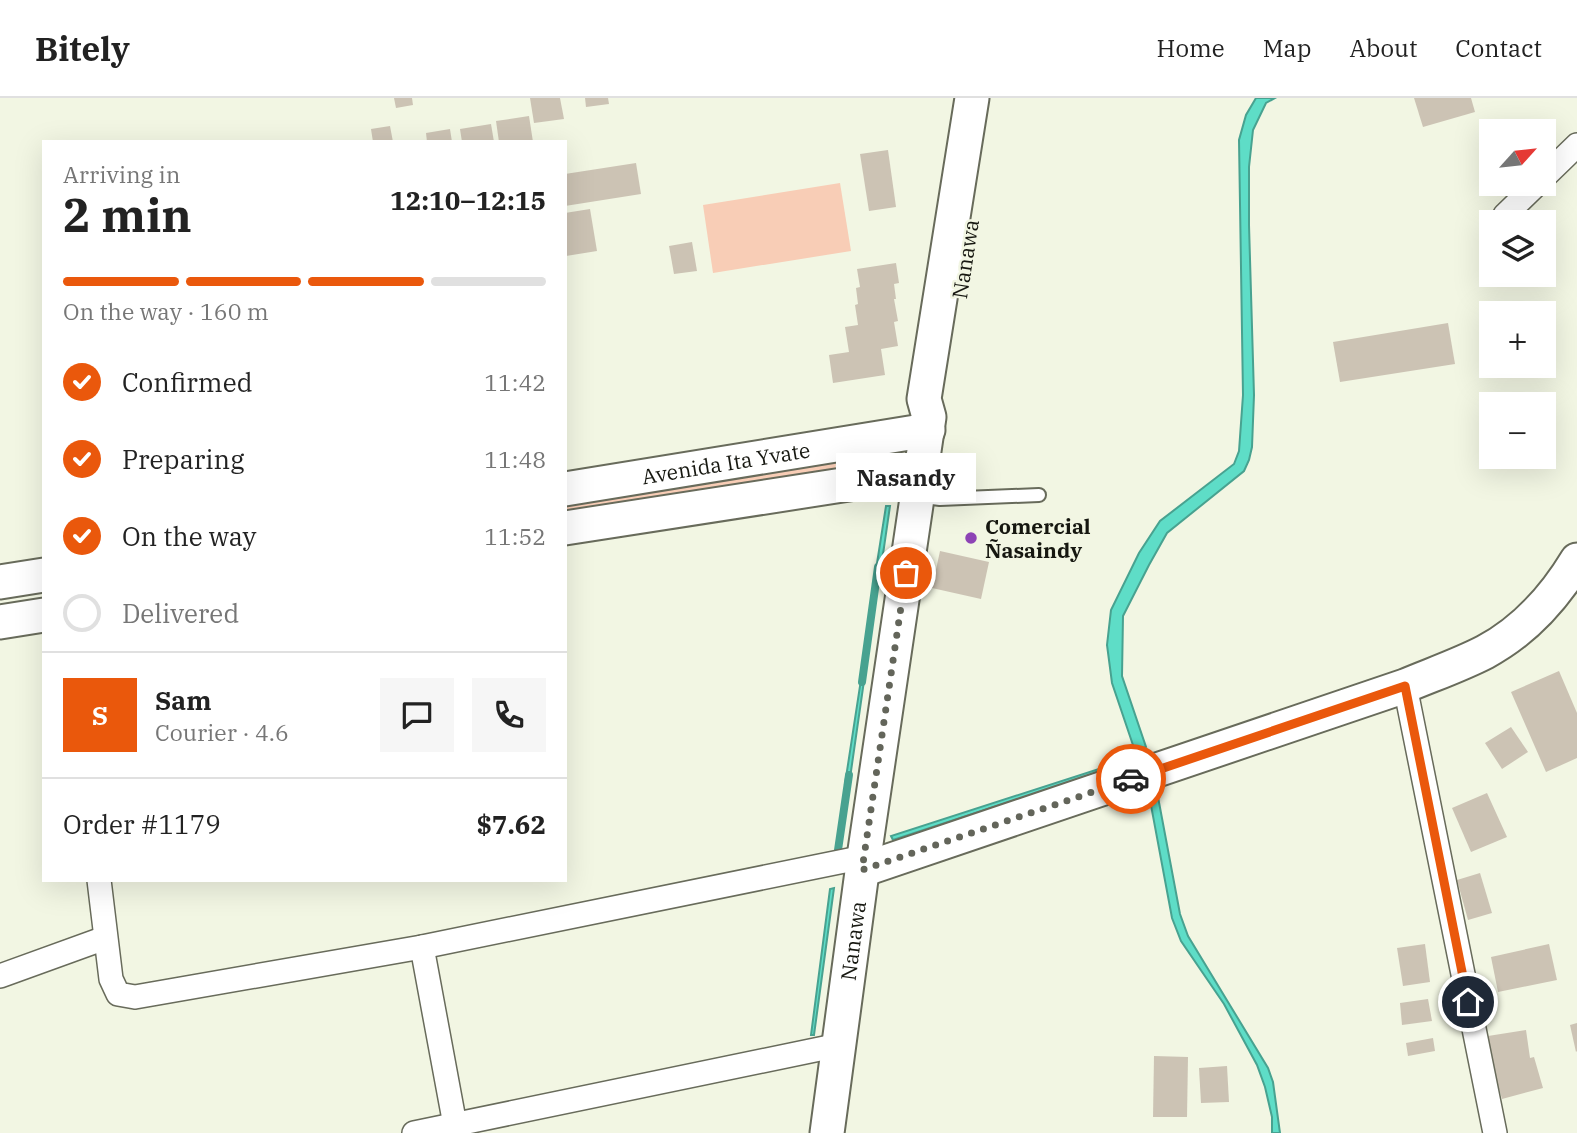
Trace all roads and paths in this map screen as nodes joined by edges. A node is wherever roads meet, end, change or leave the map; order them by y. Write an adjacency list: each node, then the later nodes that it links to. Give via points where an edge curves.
1 (972, 98): 7 (street, Nanawa, via 924,399)
2 (991, 98): 7 (street, Nanawa, via 942,400)
3 (1577, 145): 4 (street)
4 (1556, 165)
5 (1524, 196): 6 (street)
6 (1509, 210)
7 (929, 423): 8 (street, Nanawa); 9 (street, Avenida Ita Yvate)
8 (919, 484): 10 (lane, via 940,499); 11 (street, Avenida Ita Yvate); 18 (street, Nanawa)
9 (567, 489)
10 (1039, 495)
11 (567, 528)
12 (1576, 562): 17 (street, via 1535,616 1512,634 1485,652)
13 (42, 575): 14 (street)
14 (2, 582): 16 (street)
15 (42, 615): 16 (street)
16 (4, 622)
17 (1405, 686): 18 (street); 27 (street)
18 (863, 863): 21 (street); 23 (street, Nanawa)
19 (99, 882): 20 (street)
20 (105, 938): 21 (street, via 118,994 135,997); 22 (street)
21 (422, 947): 24 (street)
22 (0, 976)
23 (839, 1045): 24 (street); 26 (street, Nanawa)
24 (455, 1125): 25 (street)
25 (414, 1133)
26 (827, 1133)
27 (1495, 1133)

